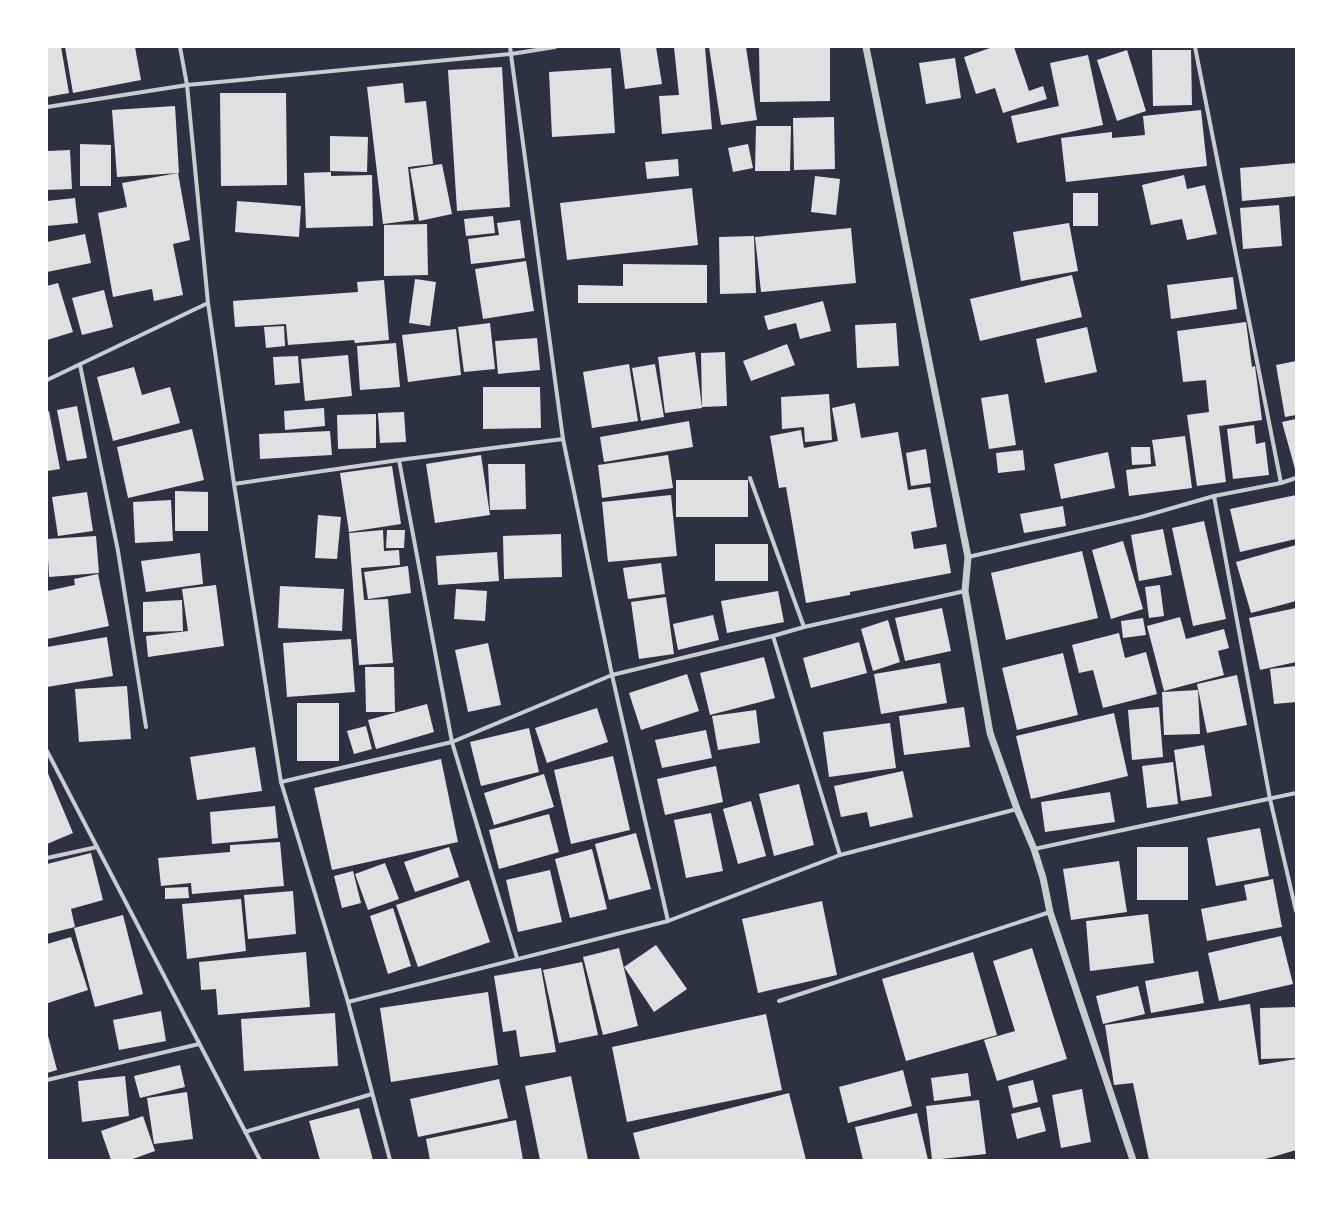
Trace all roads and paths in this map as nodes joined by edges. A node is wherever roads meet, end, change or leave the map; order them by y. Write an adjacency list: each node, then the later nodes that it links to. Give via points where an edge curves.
1 (180, 47): 7 (street)
2 (510, 47): 6 (street)
3 (555, 47): 6 (street)
4 (866, 47): 19 (street)
5 (1195, 47): 16 (street)
6 (511, 54): 7 (street); 12 (street)
7 (187, 85): 8 (street); 9 (street)
8 (47, 108)
9 (208, 303): 10 (street); 17 (street)
10 (80, 365): 11 (street); 24 (street, via 118,551)
11 (47, 380)
12 (563, 439): 13 (street); 23 (street)
13 (398, 460): 17 (street); 25 (street)
14 (750, 478): 21 (street)
15 (1296, 478): 16 (street)
16 (1281, 483): 18 (street)
17 (234, 484): 27 (street)
18 (1214, 496): 19 (street, via 1141,517); 29 (street)
19 (968, 557): 20 (street)
20 (965, 591): 21 (street); 30 (street, via 990,733)
21 (804, 627): 22 (street)
22 (773, 636): 23 (street); 33 (street)
23 (612, 675): 25 (street); 37 (street)
24 (146, 727)
25 (452, 742): 27 (street); 38 (street)
26 (47, 751): 31 (street)
27 (281, 782): 40 (street)
28 (1296, 793): 29 (street)
29 (1270, 799): 32 (street); 35 (street)
30 (1017, 809): 32 (street); 33 (street)
31 (97, 847): 34 (street); 41 (street)
32 (1034, 849): 36 (street)
33 (840, 855): 37 (street)
34 (47, 858)
35 (1296, 911)
36 (1050, 912): 39 (street); 47 (street)
37 (668, 921): 38 (street)
38 (517, 958): 40 (street)
39 (778, 1001)
40 (348, 1002): 43 (street)
41 (199, 1044): 42 (street); 44 (street)
42 (47, 1080)
43 (372, 1094): 44 (street); 46 (street)
44 (245, 1132): 45 (street)
45 (260, 1160)
46 (390, 1160)
47 (1133, 1160)

